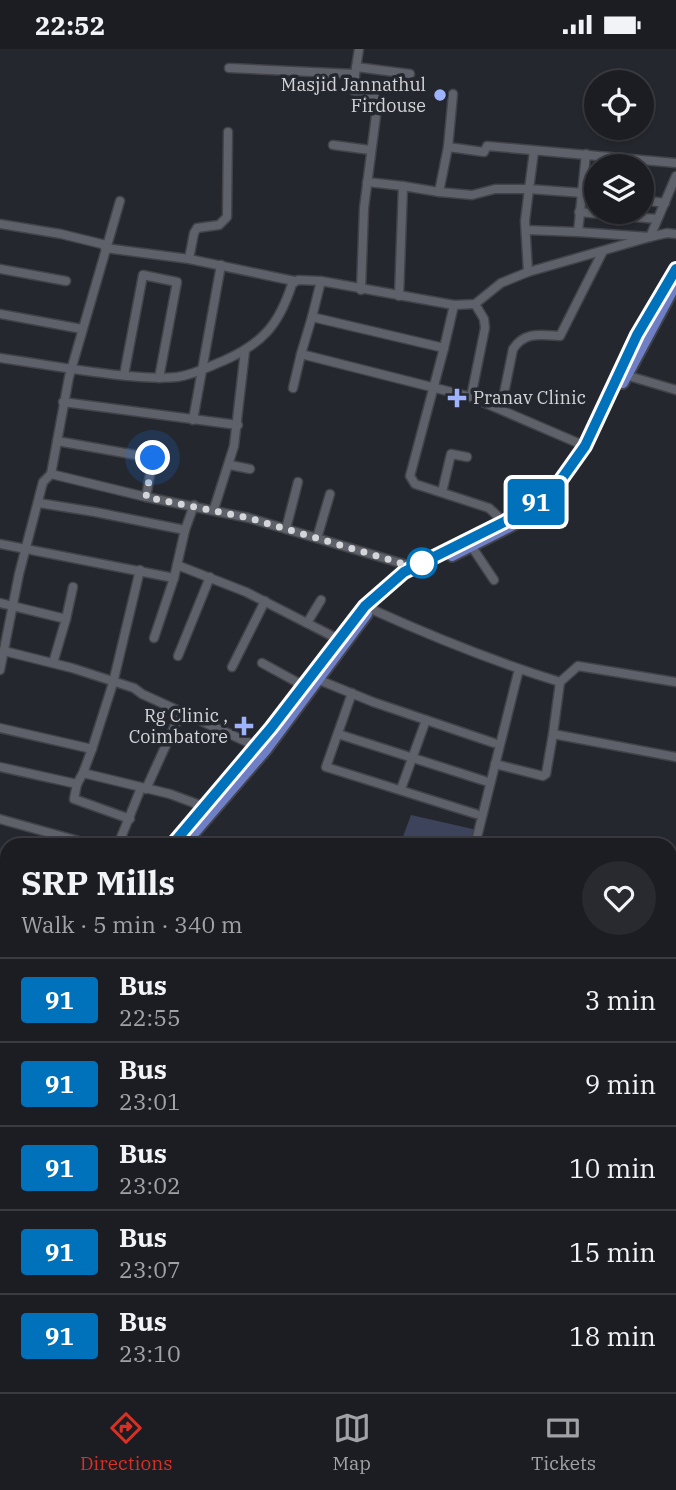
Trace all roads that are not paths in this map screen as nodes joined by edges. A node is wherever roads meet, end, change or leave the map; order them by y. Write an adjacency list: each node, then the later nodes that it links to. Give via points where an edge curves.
1 (359, 49): 3 (street)
2 (229, 68): 3 (street)
3 (355, 71): 4 (street); 9 (street, via 355,92 378,100)
4 (410, 74)
5 (453, 94): 8 (street)
6 (228, 132): 33 (street, via 227,217 219,225 197,227)
7 (333, 145): 9 (street)
8 (448, 147): 10 (street); 19 (street)
9 (370, 151): 16 (street)
10 (534, 151): 11 (street); 18 (street)
11 (586, 154)
12 (654, 161): 13 (street)
13 (676, 163)
14 (584, 173): 20 (street)
15 (676, 176): 23 (street)
16 (367, 182): 17 (street); 42 (street)
17 (402, 186): 19 (street); 43 (street)
18 (529, 189): 19 (street, via 495,189 472,195); 20 (street); 27 (street)
19 (439, 192)
20 (582, 192): 24 (street)
21 (120, 201): 31 (street)
22 (654, 202): 23 (street)
23 (665, 203): 25 (street)
24 (579, 212): 25 (street); 28 (street)
25 (657, 219): 30 (street)
26 (0, 224): 31 (street)
27 (526, 230): 28 (street); 37 (street)
28 (578, 232): 30 (street)
29 (676, 234): 30 (street)
30 (650, 237): 32 (street)
31 (106, 247): 33 (street); 48 (street)
32 (602, 253): 37 (street); 63 (street, via 560,337 531,334 516,344)
33 (189, 259): 34 (street)
34 (221, 265): 39 (street); 53 (street)
35 (0, 269): 38 (street)
36 (676, 269): 56 (highway, via 637,335)
37 (528, 272): 44 (street, via 501,283)
38 (66, 281)
39 (294, 281): 40 (street); 50 (street, via 275,323)
40 (321, 281): 42 (street); 47 (street)
41 (676, 284): 56 (highway)
42 (361, 290): 43 (street)
43 (398, 296): 45 (street)
44 (475, 304): 45 (street); 61 (street, via 485,328)
45 (454, 305): 49 (street)
46 (0, 314): 48 (street)
47 (312, 317): 49 (street); 51 (street)
48 (82, 329): 54 (street)
49 (444, 348): 58 (street)
50 (245, 351): 53 (street); 65 (street)
51 (301, 354): 58 (street); 59 (street)
52 (0, 358): 54 (street)
53 (202, 369): 57 (street); 64 (street)
54 (72, 371): 55 (street); 62 (street)
55 (124, 375): 57 (street); 57 (street, via 143,275 177,282)
56 (623, 375): 60 (street); 67 (highway); 84 (highway, via 591,449 565,487 524,518)
57 (159, 378)
58 (434, 387): 61 (street); 73 (street, via 411,476 415,484)
59 (293, 388)
60 (676, 390)
61 (471, 397): 63 (street)
62 (63, 402): 64 (street); 66 (street)
63 (501, 408): 67 (street)
64 (193, 420): 65 (street)
65 (238, 425): 69 (street)
66 (57, 441): 71 (street); 75 (street, via 153,458)
67 (585, 446): 79 (highway, via 558,484)
68 (467, 457): 73 (street, via 452,454)
69 (230, 465): 70 (street); 78 (street)
70 (250, 469)
71 (51, 474): 75 (street); 76 (street, via 43,482)
72 (298, 482): 80 (street)
73 (442, 492): 79 (street, via 489,508)
74 (330, 494): 82 (street)
75 (146, 497): 77 (street)
76 (39, 503): 81 (street); 85 (street)
77 (194, 505): 78 (street); 81 (street)
78 (214, 509): 80 (street)
79 (504, 522): 87 (highway)
80 (286, 529): 82 (street)
81 (185, 530): 86 (street)
82 (317, 538): 87 (street)
83 (0, 544): 85 (street)
84 (472, 547): 91 (street); 97 (highway, via 407,579)
85 (27, 550): 88 (street); 96 (street)
86 (177, 565): 89 (street); 90 (street)
87 (414, 567): 101 (highway, via 365,606)
88 (140, 571): 90 (street); 112 (street)
89 (210, 577): 94 (street); 103 (street)
90 (174, 578): 100 (street)
91 (494, 580)
92 (73, 587): 98 (street)
93 (321, 600): 99 (street)
94 (265, 601): 99 (street); 106 (street)
95 (0, 603): 96 (street)
96 (14, 606): 98 (street); 102 (street)
97 (371, 610): 107 (street); 109 (highway)
98 (66, 619): 104 (street)
99 (307, 623): 101 (street)
100 (154, 638)
101 (338, 639): 113 (highway)
102 (2, 656): 104 (street); 108 (street)
103 (178, 656)
104 (52, 663): 112 (street)
105 (262, 663): 113 (street)
106 (232, 667)
107 (519, 669): 110 (street); 126 (street)
108 (0, 670)
109 (319, 680): 114 (street); 120 (highway)
110 (560, 682): 111 (street, via 578,666); 119 (street)
111 (676, 682)
112 (113, 683): 115 (street, via 134,688); 123 (street)
113 (304, 686): 120 (highway)
114 (352, 693): 116 (street); 118 (street)
115 (181, 712): 122 (street); 131 (street)
116 (426, 720): 121 (street); 124 (street)
117 (0, 728): 123 (street)
118 (338, 733): 124 (street); 132 (street, via 326,767)
119 (553, 734): 125 (street); 126 (street, via 543,776)
120 (268, 739): 122 (highway); 140 (highway)
121 (494, 743)
122 (256, 746): 133 (highway)
123 (92, 749): 128 (street)
124 (412, 757): 129 (street); 132 (street)
125 (676, 757)
126 (495, 764): 141 (street)
127 (0, 767): 130 (street)
128 (83, 773): 130 (street); 131 (street)
129 (485, 781)
130 (77, 784): 136 (street, via 74,799)
131 (144, 788): 133 (street); 136 (street)
132 (401, 789): 134 (street)
133 (205, 807): 139 (highway)
134 (476, 814)
135 (0, 819): 137 (street)
136 (130, 819): 138 (street)
137 (68, 838)
138 (121, 838)
139 (178, 838)
140 (190, 838)
141 (477, 838)

